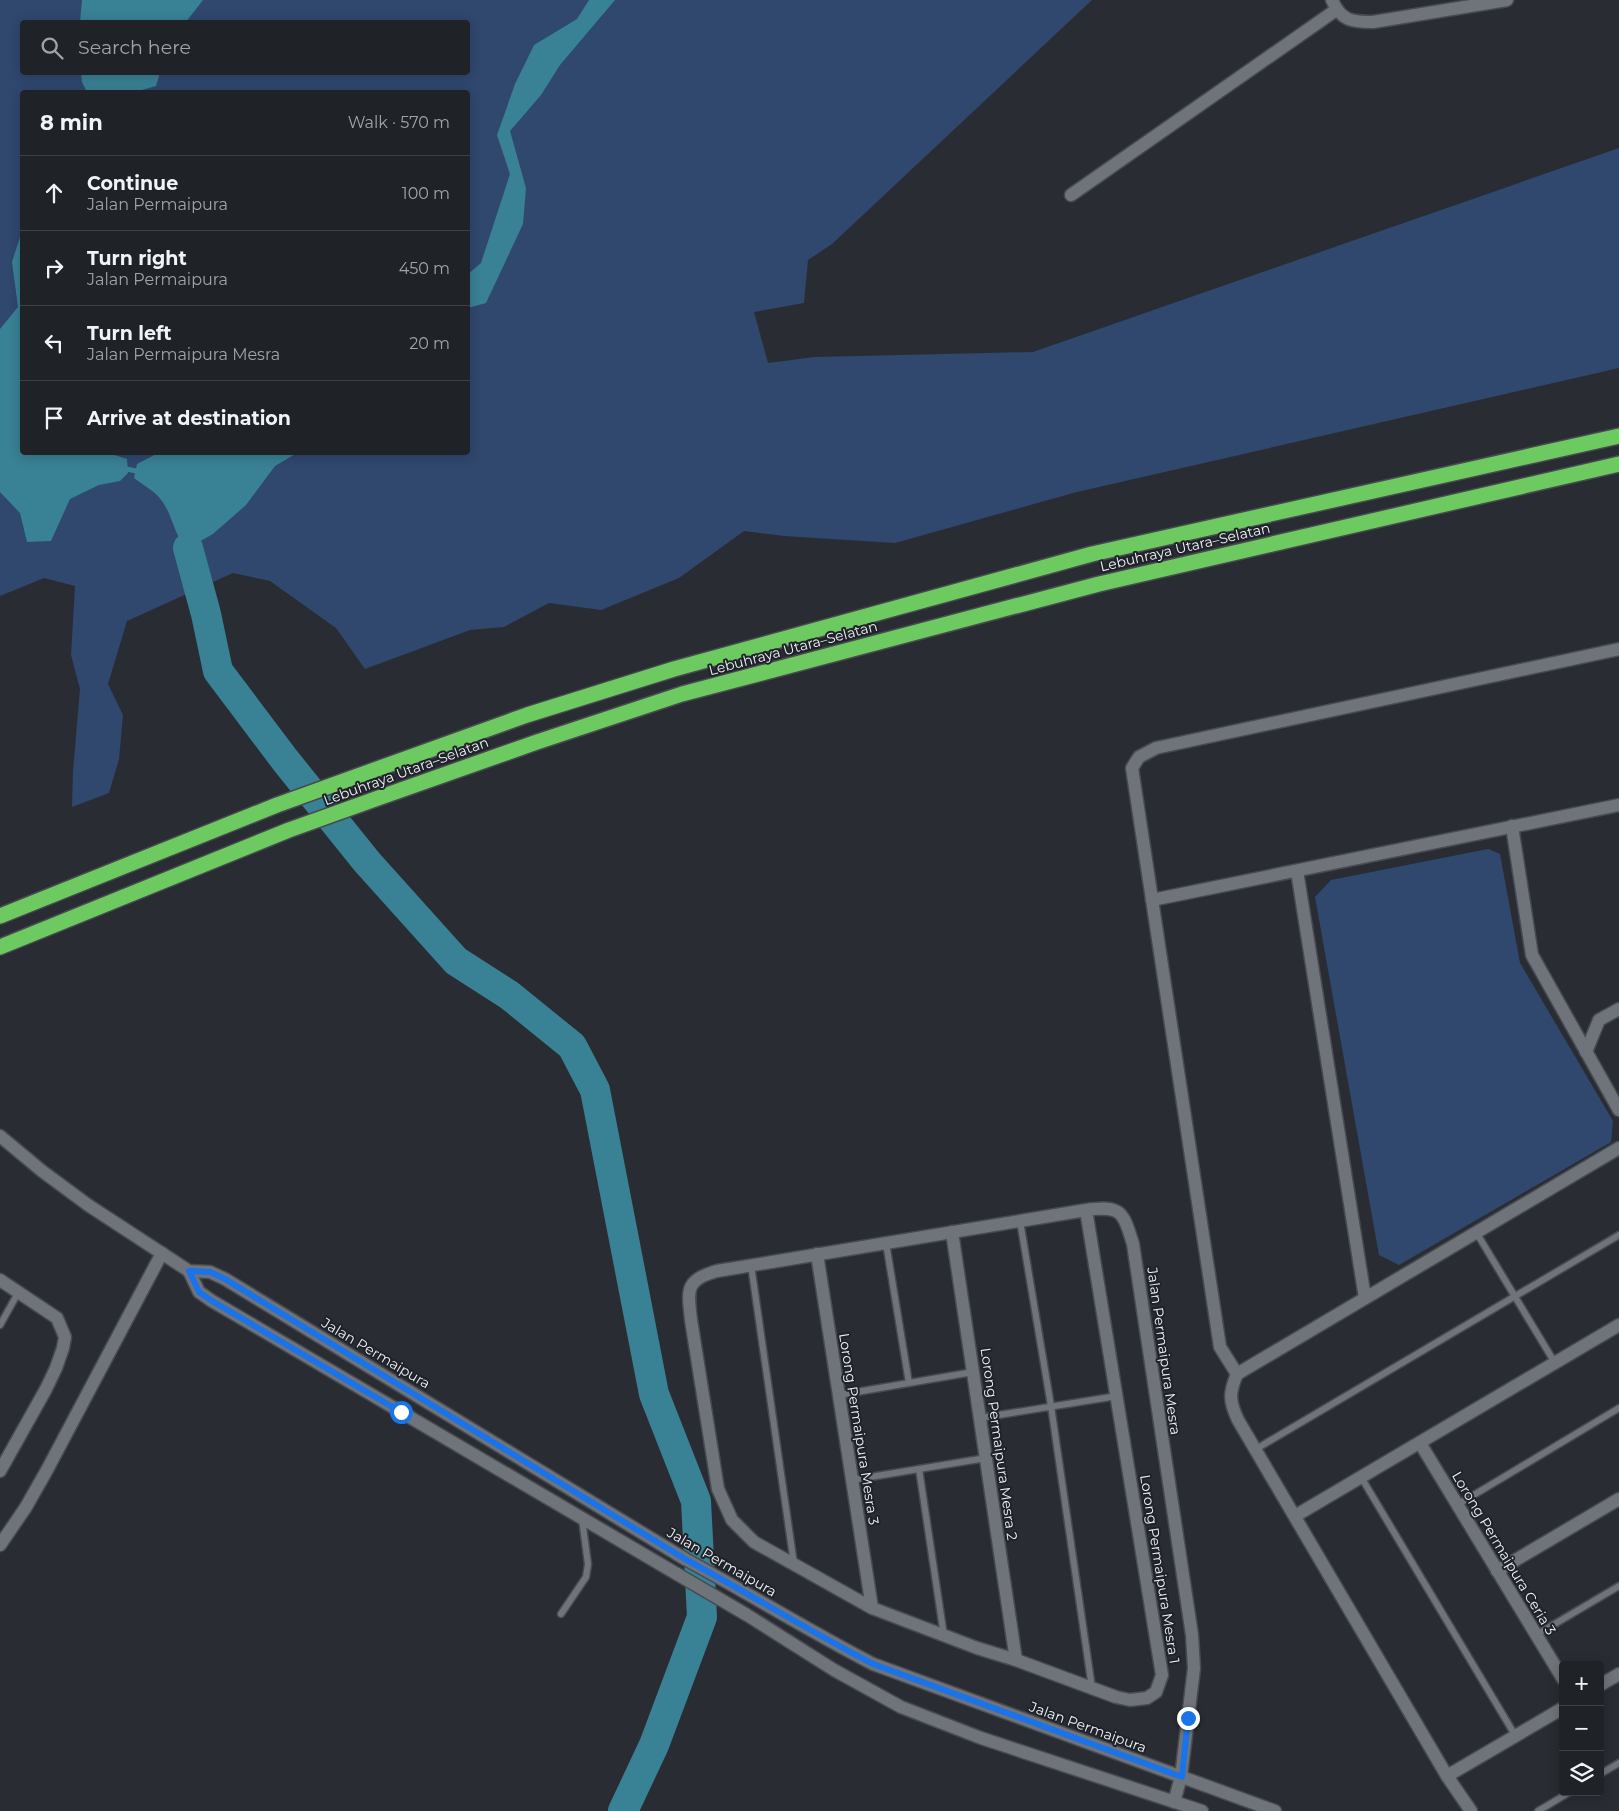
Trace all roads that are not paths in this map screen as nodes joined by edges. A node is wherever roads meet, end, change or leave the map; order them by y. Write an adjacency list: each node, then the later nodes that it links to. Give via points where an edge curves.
1 (1508, 0): 2 (street, via 1373,22 1344,18)
2 (1334, 5): 3 (street)
3 (1071, 195)
4 (1619, 436): 11 (highway, Lebuhraya Utara–Selatan, via 1092,554 674,669 527,715 277,805)
5 (1619, 464): 12 (highway, Lebuhraya Utara–Selatan, via 1099,584 682,694 381,796)
6 (1619, 649): 10 (street, via 1156,748 1139,757 1132,768)
7 (1619, 805): 8 (street)
8 (1512, 826): 9 (street); 14 (street, via 1532,955)
9 (1297, 870): 10 (street); 31 (street)
10 (1152, 900): 36 (street, via 1220,1347)
11 (0, 916)
12 (0, 946)
13 (1619, 1009): 14 (street, via 1599,1020)
14 (1586, 1052): 15 (street)
15 (1619, 1110)
16 (0, 1136): 24 (street, Jalan Permaipura, via 72,1194)
17 (1619, 1148): 21 (street)
18 (1086, 1210): 19 (street, Jalan Permaipura Mesra); 39 (street, Lorong Permaipura Mesra 1); 72 (street, Jalan Permaipura Mesra, via 1102,1208 1121,1212 1133,1244 1192,1635 1194,1668)
19 (1020, 1221): 20 (street, Jalan Permaipura Mesra); 40 (lane)
20 (952, 1232): 23 (street, Jalan Permaipura Mesra); 35 (street, Lorong Permaipura Mesra 2)
21 (1476, 1232): 30 (lane); 31 (street)
22 (1619, 1235): 30 (lane)
23 (886, 1243): 25 (street, Jalan Permaipura Mesra); 37 (lane)
24 (162, 1253): 27 (street, Jalan Permaipura); 54 (street, via 47,1470)
25 (817, 1254): 26 (street, Jalan Permaipura Mesra); 38 (street, Lorong Permaipura Mesra 3)
26 (751, 1265): 55 (lane); 55 (street, Jalan Permaipura Mesra, via 696,1278 688,1297 691,1320 718,1489 724,1506 732,1520 754,1542)
27 (189, 1271): 53 (street, Jalan Permaipura, via 199,1292 212,1301); 72 (street, Jalan Permaipura, via 210,1272 225,1279 685,1559 873,1664)
28 (0, 1280): 29 (street)
29 (18, 1293): 32 (lane); 47 (street, via 56,1318 65,1337 46,1389)
30 (1515, 1296): 34 (lane); 44 (lane)
31 (1364, 1298): 36 (street)
32 (0, 1325)
33 (1619, 1325): 34 (street)
34 (1555, 1362): 43 (street)
35 (973, 1372): 37 (lane); 42 (street, Lorong Permaipura Mesra 2)
36 (1237, 1374): 44 (street, via 1232,1384 1231,1404)
37 (909, 1383): 38 (lane)
38 (839, 1395): 49 (street, Lorong Permaipura Mesra 3)
39 (1117, 1396): 40 (lane); 66 (street, Lorong Permaipura Mesra 1, via 1162,1675 1156,1692 1141,1700 1116,1697)
40 (1051, 1406): 42 (lane); 66 (lane)
41 (1619, 1408): 51 (lane)
42 (980, 1418): 45 (street, Lorong Permaipura Mesra 2)
43 (1420, 1443): 48 (street); 51 (street, Lorong Permaipura Ceria 3)
44 (1256, 1450): 52 (street)
45 (986, 1458): 46 (lane); 62 (street, Lorong Permaipura Mesra 2)
46 (919, 1469): 49 (lane); 61 (lane)
47 (0, 1471)
48 (1361, 1477): 52 (street); 68 (lane)
49 (852, 1480): 58 (street, Lorong Permaipura Mesra 3)
50 (1619, 1499): 56 (street)
51 (1457, 1505): 56 (street, Lorong Permaipura Ceria 3)
52 (1295, 1516): 71 (street)
53 (582, 1519): 59 (lane, via 588,1564 586,1577); 74 (street, Jalan Permaipura, via 901,1707 981,1738)
54 (0, 1545)
55 (794, 1565): 58 (street, Lorong Permaipura Mesra 1)
56 (1497, 1571): 60 (street, Lorong Permaipura Ceria 3)
57 (1619, 1586): 60 (lane)
58 (872, 1608): 61 (street, Lorong Permaipura Mesra 1)
59 (561, 1614)
60 (1536, 1635): 63 (street, Lorong Permaipura Ceria 3)
61 (944, 1636): 62 (street, Lorong Permaipura Mesra 1)
62 (1016, 1660): 66 (street, Lorong Permaipura Mesra 1)
63 (1559, 1673)
64 (1619, 1674): 65 (street)
65 (1604, 1683)
66 (1092, 1688)
67 (1559, 1710): 68 (street)
68 (1515, 1736): 71 (street)
69 (1619, 1763): 70 (lane)
70 (1604, 1772)
71 (1447, 1776): 77 (street)
72 (1182, 1777): 74 (street, Jalan Permaipura Mesra); 76 (street, Jalan Permaipura)
73 (1563, 1796): 78 (lane)
74 (1174, 1802): 75 (street, Jalan Permaipura)
75 (1202, 1811)
76 (1275, 1811)
77 (1471, 1811)
78 (1538, 1811)

